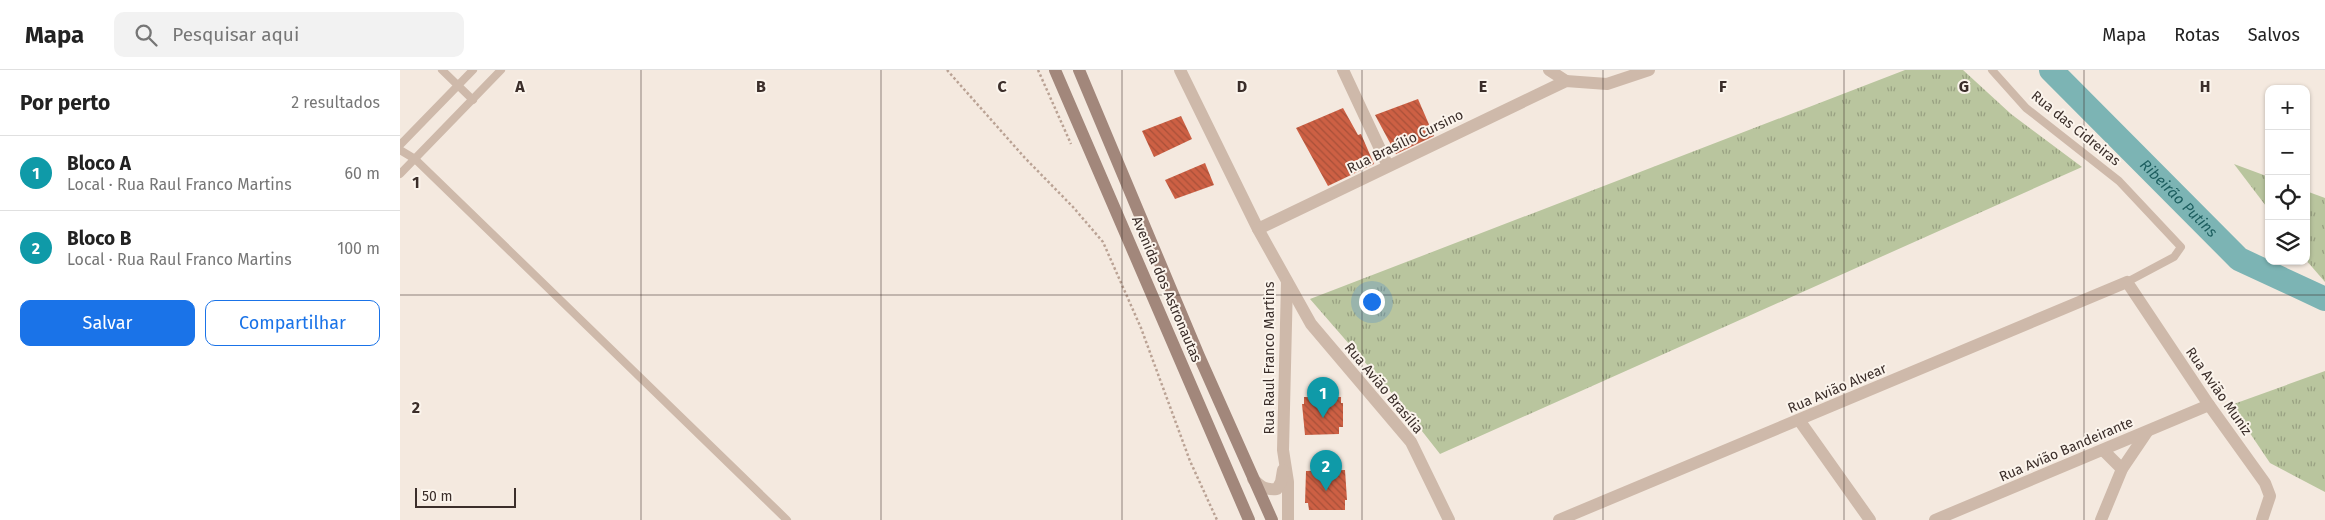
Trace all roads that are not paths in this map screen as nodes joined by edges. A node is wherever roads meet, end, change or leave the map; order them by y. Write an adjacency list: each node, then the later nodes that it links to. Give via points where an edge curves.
1 (442, 70): 12 (lane)
2 (473, 70): 12 (lane)
3 (501, 70): 13 (lane)
4 (1055, 70): 31 (main road, Avenida dos Astronautas)
5 (1079, 70): 28 (main road, Avenida dos Astronautas)
6 (1180, 70): 19 (street, Rua Raul Franco Martins)
7 (1342, 70): 17 (street)
8 (1549, 70): 11 (street)
9 (1649, 70): 11 (street, via 1607,84)
10 (1992, 70): 21 (lane, Rua das Cidreiras, via 2026,108 2120,182 2181,246 2174,257)
11 (1566, 81): 17 (street, Rua Brasílio Cursino)
12 (458, 85): 13 (lane); 14 (lane)
13 (473, 100): 16 (lane)
14 (400, 145)
15 (400, 150): 16 (lane)
16 (414, 159): 18 (lane); 30 (lane)
17 (1388, 166): 19 (street, Rua Brasílio Cursino)
18 (400, 174)
19 (1258, 229): 20 (street, Rua Raul Franco Martins)
20 (1287, 280): 25 (street, Rua Raul Franco Martins); 34 (street, Rua Avião Brasília, via 1311,324 1411,442)
21 (2127, 282): 22 (street, Rua Avião Muniz); 23 (street, Rua Avião Alvear)
22 (2209, 405): 24 (street, Rua Avião Bandeirante); 38 (street, Rua Avião Muniz, via 2266,483 2270,496)
23 (1799, 420): 35 (street, Rua Avião Alvear); 36 (street)
24 (2148, 432): 26 (street, Rua Avião Bandeirante); 27 (street)
25 (1283, 450): 28 (street, via 1281,482 1276,489 1262,488); 33 (street, Rua Raul Franco Martins, via 1288,482)
26 (2103, 450): 27 (street); 29 (street, Rua Avião Bandeirante)
27 (2122, 469): 37 (street)
28 (1252, 479): 32 (main road, Avenida dos Astronautas)
29 (1939, 519)
30 (787, 520)
31 (1249, 520)
32 (1272, 520)
33 (1288, 520)
34 (1449, 520)
35 (1559, 520)
36 (1870, 520)
37 (2100, 520)
38 (2262, 520)

